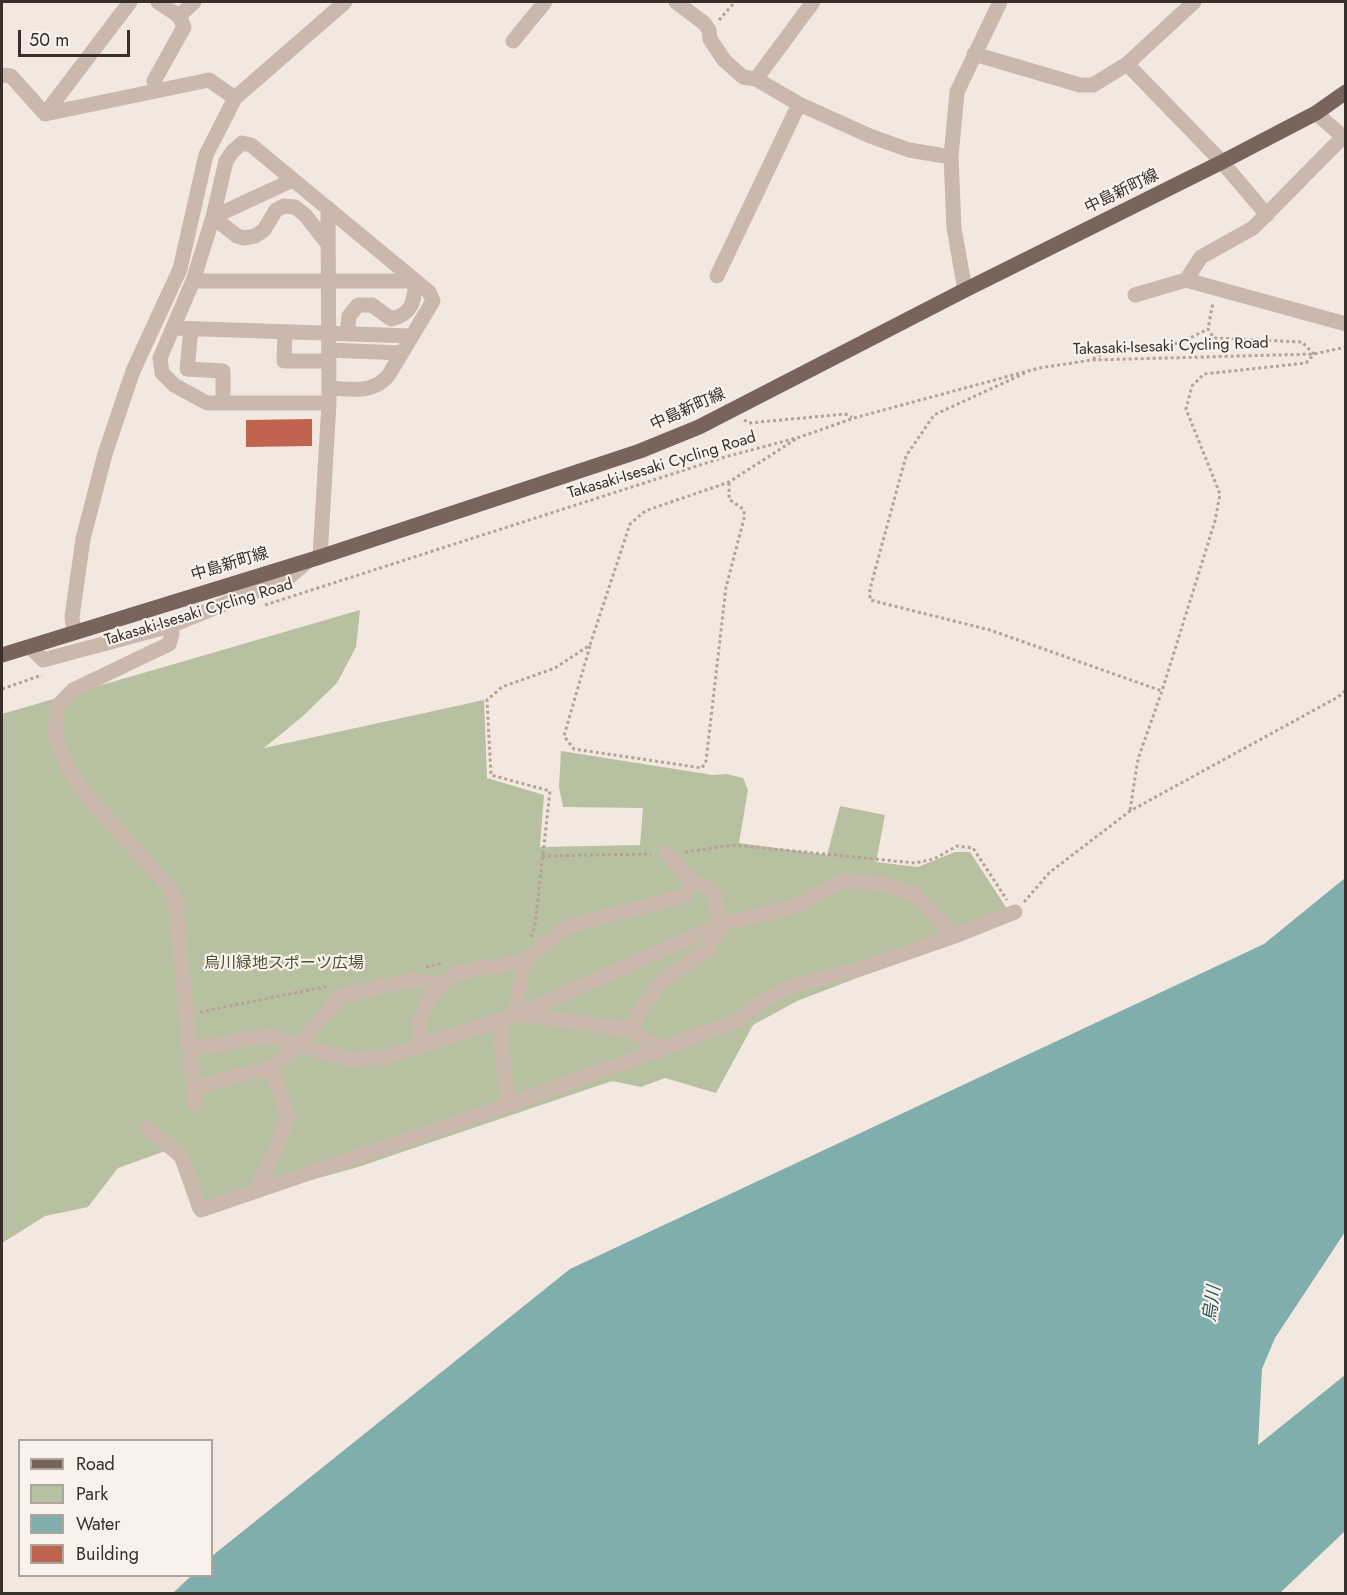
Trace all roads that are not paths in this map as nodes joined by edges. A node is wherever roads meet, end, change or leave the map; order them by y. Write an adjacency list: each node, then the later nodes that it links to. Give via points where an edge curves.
1 (130, 2): 21 (street)
2 (158, 2): 10 (street)
3 (194, 2): 10 (street)
4 (345, 2): 18 (street)
5 (545, 2): 11 (street)
6 (676, 2): 15 (street, via 710,30 710,39 724,60 743,77)
7 (813, 2): 15 (street)
8 (1000, 2): 12 (street)
9 (1194, 2): 13 (street)
10 (179, 16): 16 (street, via 184,27 154,81)
11 (513, 41)
12 (974, 54): 13 (street, via 1080,85 1093,85); 22 (street, via 957,92)
13 (1127, 64): 23 (street)
14 (2, 75): 21 (street, via 11,76)
15 (756, 79): 19 (street)
16 (159, 90): 18 (street, via 209,80); 21 (street)
17 (1346, 92): 20 (main road, 中島新町線)
18 (235, 98): 49 (street, via 206,155 180,269 133,371 105,453 83,539 72,617)
19 (799, 104): 22 (street, via 909,150); 29 (street)
20 (1316, 113): 23 (main road, 中島新町線); 26 (street, via 1343,137)
21 (45, 114)
22 (951, 157): 34 (street, via 954,228)
23 (1222, 162): 26 (street); 34 (main road, 中島新町線)
24 (293, 180): 25 (street); 27 (street); 27 (street, via 251,145 242,143 226,161)
25 (328, 208): 28 (street); 32 (street)
26 (1267, 215): 30 (street, via 1253,228 1201,256)
27 (213, 217): 28 (street, via 244,238 264,230 276,210 295,207); 31 (street)
28 (328, 244): 33 (street)
29 (717, 276)
30 (1186, 280): 35 (street); 36 (street)
31 (193, 281): 33 (street); 37 (street)
32 (416, 281): 33 (street); 41 (street, via 414,298 402,316 391,319 372,305 358,305 348,316); 42 (street, via 433,301)
33 (328, 282): 40 (street)
34 (965, 290): 47 (main road, 中島新町線, via 699,428)
35 (1136, 295)
36 (1346, 324)
37 (173, 328): 38 (street); 46 (street, via 160,358 162,373 174,385 207,403)
38 (191, 329): 39 (street); 46 (street, via 187,369 223,371)
39 (285, 332): 40 (street); 44 (street, via 284,361)
40 (329, 333): 41 (street); 44 (street)
41 (347, 334): 42 (street)
42 (412, 336): 43 (street)
43 (402, 353): 44 (street); 45 (street, via 380,384)
44 (329, 356): 45 (street)
45 (329, 395): 46 (street); 47 (street)
46 (223, 403)
47 (314, 559): 48 (street, via 288,578); 49 (main road, 中島新町線)
48 (170, 626): 50 (street, via 43,660); 63 (street, via 169,644 73,690 63,699 57,707 56,737 69,770 87,796 175,898)
49 (74, 632): 50 (main road, 中島新町線)
50 (30, 647): 51 (main road, 中島新町線)
51 (2, 655)
52 (666, 853): 53 (street)
53 (691, 881): 55 (street, via 713,891); 57 (street, via 685,896 568,926)
54 (1015, 912): 56 (street)
55 (721, 924): 56 (street, via 794,907 841,881 882,884 914,894); 59 (street); 60 (street, via 709,948 667,977 644,1004)
56 (955, 936): 64 (street, via 863,968 793,986 760,1002 737,1022)
57 (524, 961): 58 (street, via 456,972); 59 (street)
58 (441, 985): 61 (street, via 411,980 341,996); 62 (street, via 419,1022)
59 (512, 1016): 60 (street); 62 (street); 68 (street, via 501,1041)
60 (630, 1030): 64 (street)
61 (299, 1045): 62 (street, via 351,1059 388,1056); 63 (street, via 269,1036); 65 (street)
62 (421, 1046)
63 (189, 1049): 66 (street)
64 (660, 1050): 68 (street)
65 (271, 1068): 66 (street); 70 (street, via 288,1116)
66 (193, 1087): 67 (street)
67 (195, 1104)
68 (508, 1105): 70 (street)
69 (147, 1128): 70 (street, via 182,1157 201,1210)
70 (255, 1191)

